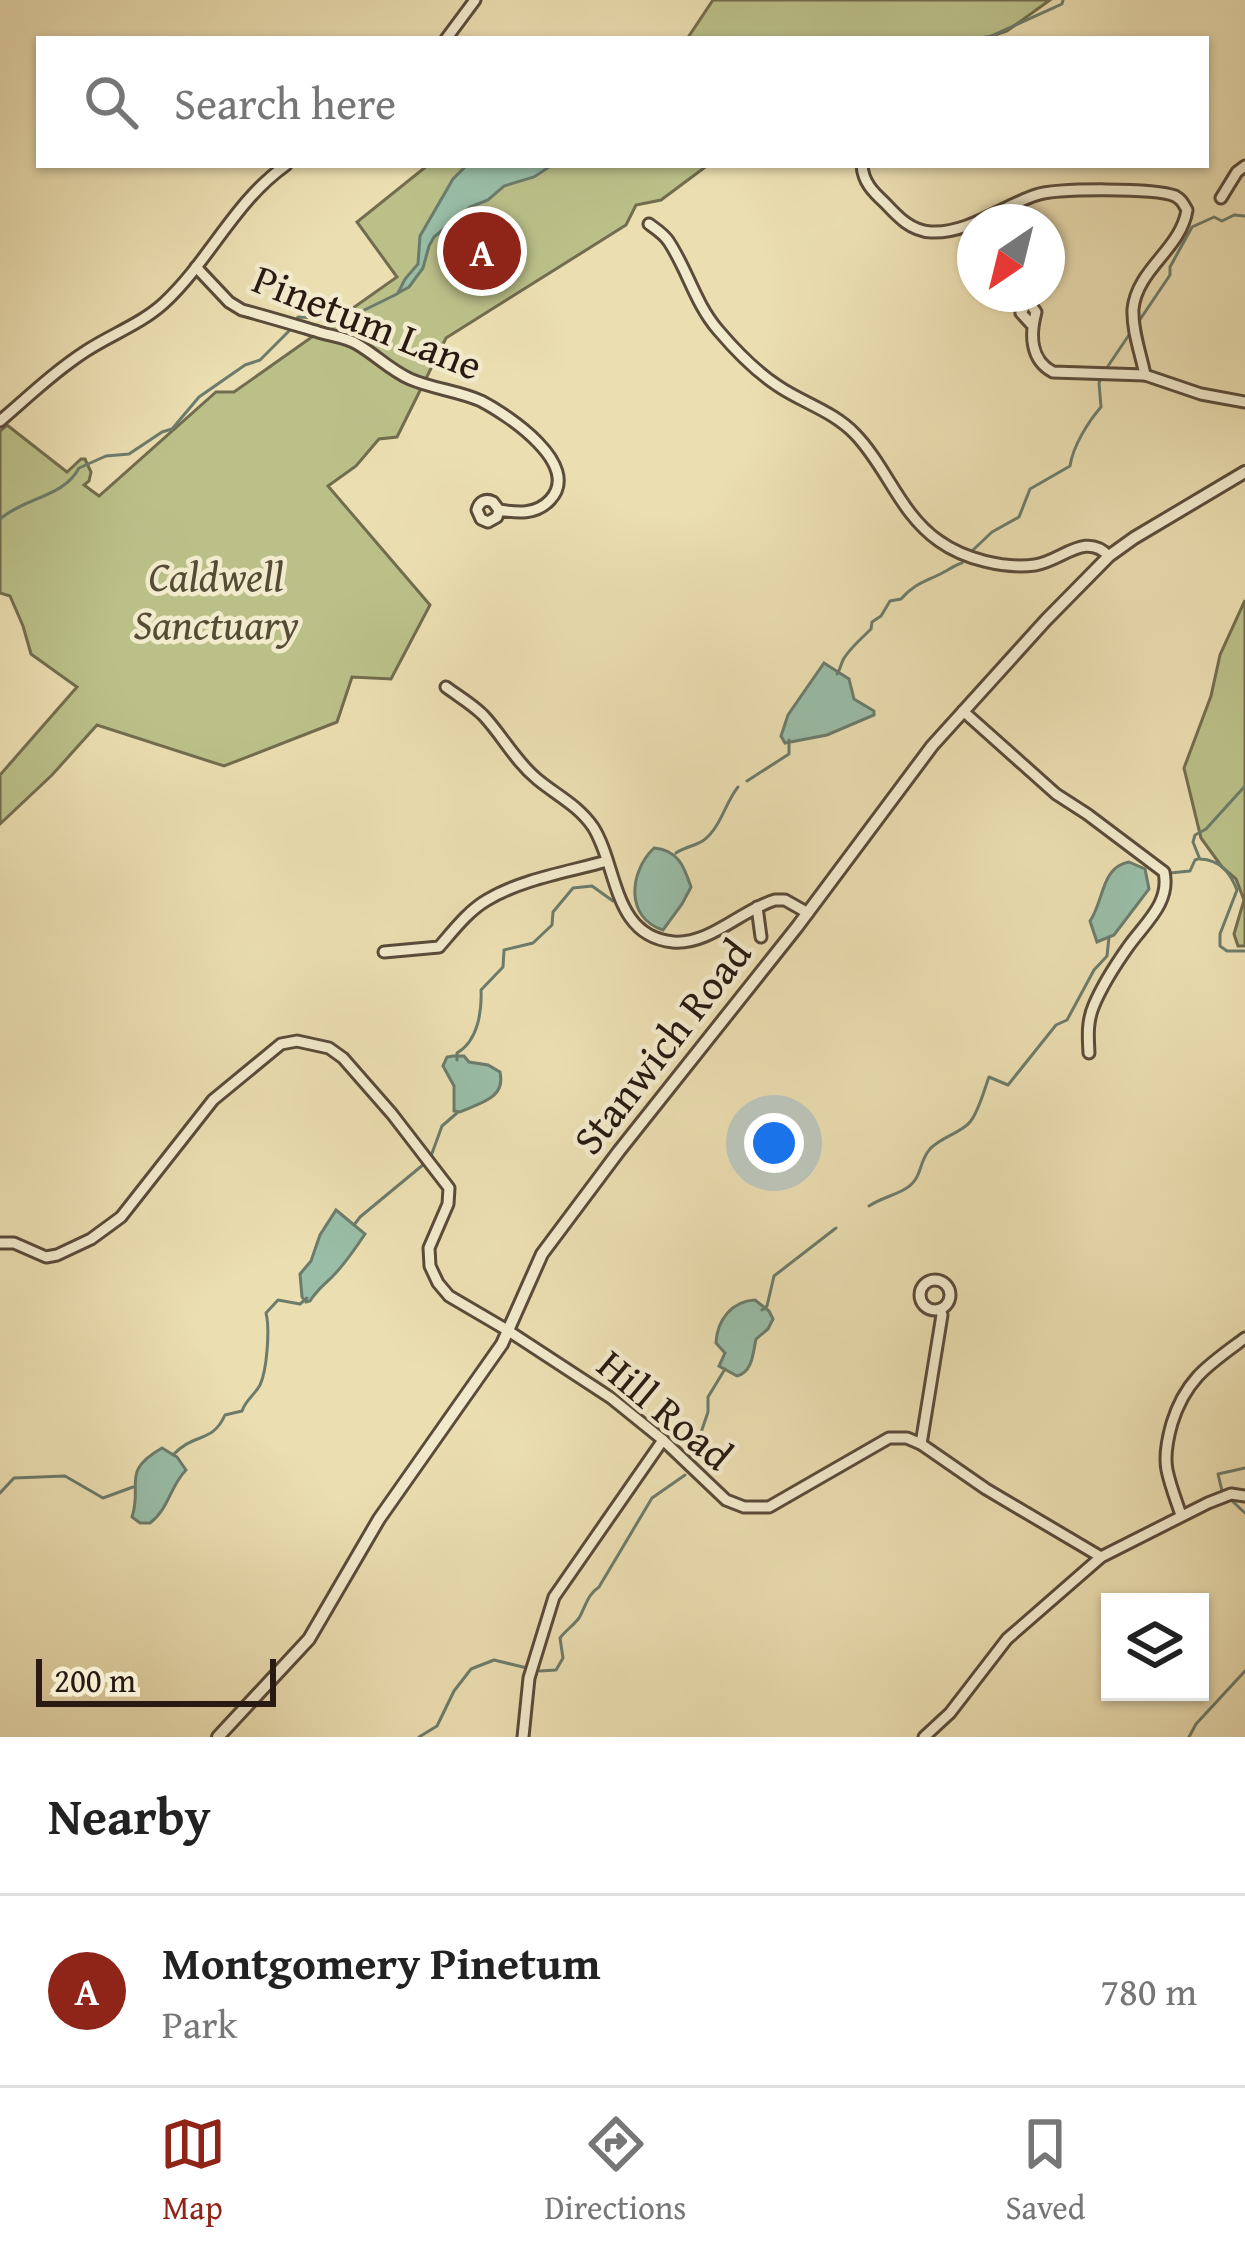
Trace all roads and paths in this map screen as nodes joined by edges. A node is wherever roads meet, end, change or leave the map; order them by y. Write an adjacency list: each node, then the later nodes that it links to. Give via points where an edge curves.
1 (475, 0): 2 (street)
2 (448, 36)
3 (1245, 166): 6 (street)
4 (282, 168): 8 (street, via 250,195)
5 (862, 168): 10 (street, via 875,194 928,232 1044,192 1180,199 1184,225 1135,300)
6 (1221, 198)
7 (650, 224): 15 (street, via 668,239 717,329 776,385 857,436 932,536 996,563 1042,565 1092,544)
8 (196, 267): 12 (street, via 149,315 78,356); 14 (street, Pinetum Lane, via 242,310 354,342 414,381 479,400 546,450 560,478 552,498 536,510)
9 (1032, 325): 10 (street, via 1042,366 1062,374)
10 (1145, 375): 11 (street)
11 (1245, 402)
12 (0, 421)
13 (1245, 472): 15 (street, Stanwich Road)
14 (499, 510)
15 (1109, 556): 17 (street, Stanwich Road)
16 (446, 687): 18 (street, via 481,713 536,779 583,814)
17 (963, 711): 20 (street, Stanwich Road); 23 (street, via 1056,794 1164,872 1160,904 1093,1006)
18 (607, 861): 19 (street, via 624,910 663,940 699,938); 22 (street, via 487,900 439,947)
19 (757, 907): 20 (street, via 785,900); 21 (street)
20 (808, 913): 26 (street, Stanwich Road, via 542,1254)
21 (761, 937)
22 (384, 952)
23 (1089, 1053)
24 (0, 1243): 26 (street, Hill Road, via 46,1257 91,1239 121,1216 212,1100 281,1044 297,1041 343,1058 449,1188 430,1266 448,1296)
25 (940, 1309): 29 (street)
26 (507, 1330): 28 (street, Hill Road); 33 (street, Stanwich Road, via 309,1639)
27 (1245, 1338): 31 (street, via 1202,1370 1178,1403 1166,1466)
28 (663, 1440): 29 (street, Hill Road, via 718,1495 758,1509 889,1438); 34 (street, via 554,1598 529,1678)
29 (921, 1444): 32 (street)
30 (1245, 1496): 31 (street)
31 (1181, 1515): 32 (street)
32 (1101, 1557): 35 (street, via 1007,1639)
33 (218, 1737)
34 (523, 1737)
35 (924, 1737)

